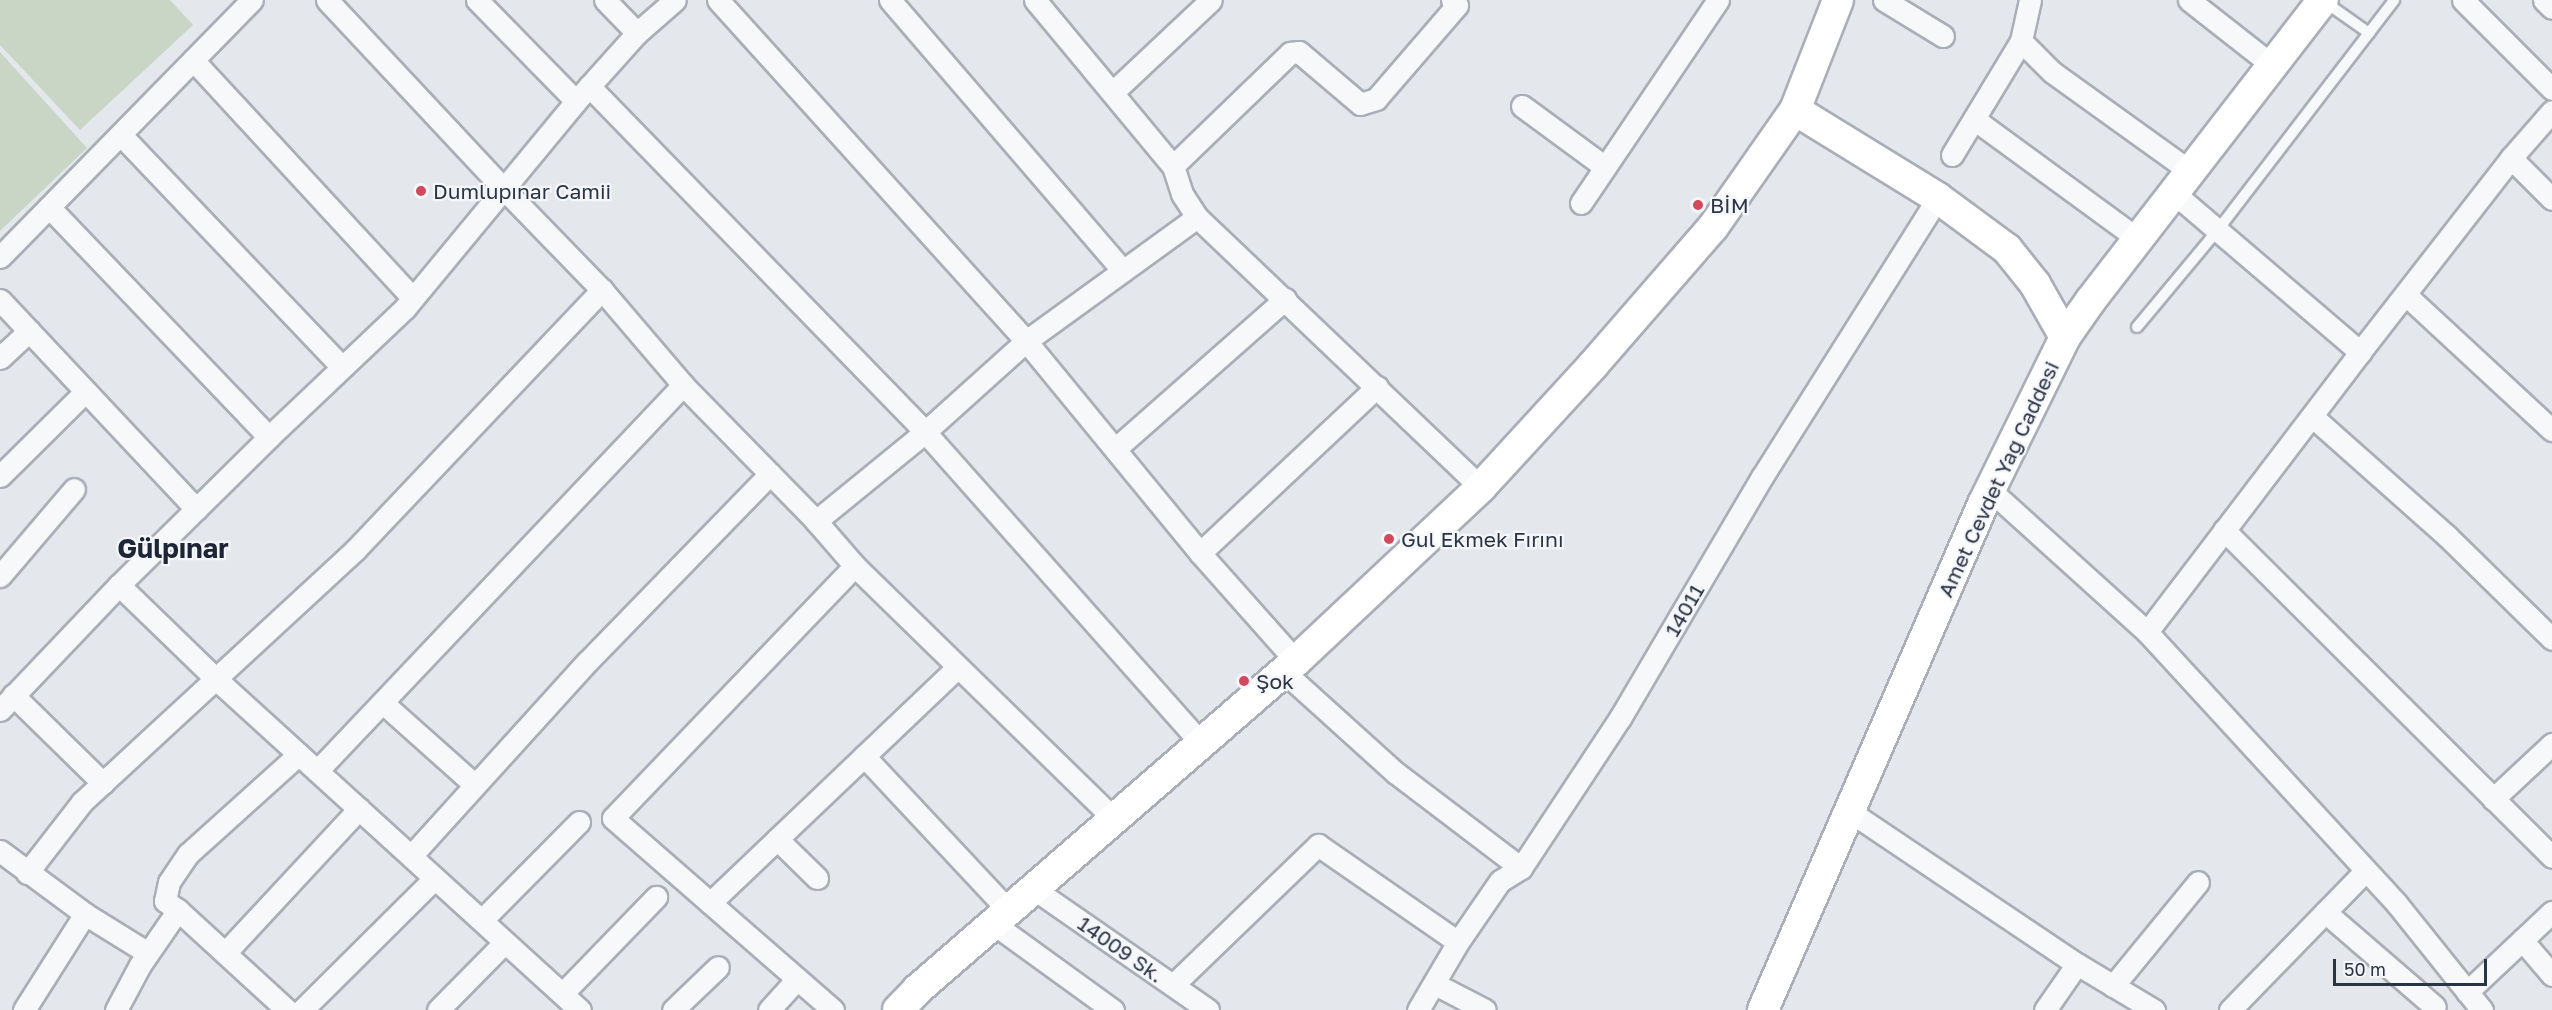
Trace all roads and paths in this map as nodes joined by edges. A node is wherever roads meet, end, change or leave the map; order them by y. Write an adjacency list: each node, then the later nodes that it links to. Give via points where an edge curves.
1 (252, 0): 25 (street)
2 (327, 0): 40 (street)
3 (477, 0): 29 (street)
4 (605, 0): 21 (street)
5 (675, 0): 21 (street)
6 (718, 0): 58 (street)
7 (890, 0): 49 (street)
8 (1035, 0): 28 (street)
9 (1211, 0): 28 (street)
10 (1452, 0): 37 (street, via 1457,5 1376,99 1360,104 1299,52 1290,53)
11 (1718, 0): 38 (street)
12 (1838, 0): 31 (main road)
13 (1884, 0): 23 (street)
14 (2031, 0): 24 (street)
15 (2189, 0): 26 (street)
16 (2323, 0): 22 (lane); 26 (main road, Amet Cevdet Yağ Caddesi)
17 (2394, 0): 22 (lane)
18 (2463, 0): 27 (street)
19 (2544, 0): 20 (street)
20 (2552, 8)
21 (637, 33): 29 (street)
22 (2369, 33): 46 (lane)
23 (1943, 36)
24 (2021, 41): 33 (street); 39 (street)
25 (193, 60): 34 (street); 52 (street)
26 (2272, 65): 39 (main road, Amet Cevdet Yağ Caddesi)
27 (2552, 89)
28 (1113, 92): 37 (street)
29 (583, 93): 40 (street); 67 (street)
30 (1522, 106): 38 (street)
31 (1796, 110): 41 (main road); 72 (main road, via 1713,227)
32 (2552, 111): 36 (street)
33 (1974, 119): 35 (street); 47 (street)
34 (121, 135): 44 (street); 61 (street)
35 (1952, 155)
36 (2511, 158): 42 (street); 51 (street)
37 (1173, 166): 45 (street, via 1182,194)
38 (1605, 167): 43 (street)
39 (2182, 182): 46 (street); 47 (main road, Amet Cevdet Yağ Caddesi)
40 (504, 189): 50 (street); 52 (street)
41 (1938, 198): 57 (main road, via 2007,249 2035,284); 105 (street, 14011, via 1762,477 1620,718)
42 (2552, 199)
43 (1581, 203)
44 (49, 207): 48 (street); 68 (street)
45 (1197, 218): 49 (street); 53 (street)
46 (2217, 231): 55 (lane); 59 (street)
47 (2138, 239): 57 (main road, Amet Cevdet Yağ Caddesi)
48 (0, 257)
49 (1123, 271): 58 (street)
50 (602, 290): 62 (street); 86 (street, via 356,550)
51 (2406, 295): 59 (street); 66 (street)
52 (413, 298): 61 (street)
53 (1285, 299): 63 (street); 69 (street)
54 (0, 300): 56 (street)
55 (2137, 327)
56 (28, 331): 60 (street); 64 (street)
57 (2065, 337): 74 (main road, Amet Cevdet Yağ Caddesi)
58 (1026, 341): 67 (street); 69 (street)
59 (2360, 352): 65 (street)
60 (0, 358)
61 (342, 367): 68 (street)
62 (683, 385): 70 (street); 88 (street)
63 (1377, 387): 72 (street); 78 (street)
64 (85, 392): 71 (street); 75 (street)
65 (2313, 417): 77 (street); 83 (street, via 2447,536)
66 (2552, 430)
67 (925, 432): 76 (street); 89 (street)
68 (269, 436): 75 (street)
69 (1115, 449): 78 (street)
70 (770, 474): 76 (street); 95 (street, via 588,661)
71 (0, 476)
72 (1481, 487): 84 (main road)
73 (74, 489): 80 (street)
74 (1990, 490): 82 (street); 98 (main road, Amet Cevdet Yağ Caddesi)
75 (196, 509): 81 (street)
76 (816, 521): 79 (street)
77 (2224, 530): 82 (street); 96 (street)
78 (1200, 553): 84 (street)
79 (855, 566): 85 (street); 113 (street, via 613,818)
80 (0, 576)
81 (119, 585): 86 (street); 87 (street)
82 (2147, 632): 106 (street)
83 (2552, 639)
84 (1290, 666): 89 (main road); 105 (street, via 1396,773)
85 (958, 667): 92 (street); 99 (street)
86 (216, 679): 91 (street); 94 (street)
87 (7, 702): 94 (street)
88 (382, 703): 93 (street); 95 (street)
89 (1202, 744): 99 (main road)
90 (2552, 744): 96 (street)
91 (299, 754): 93 (street); 114 (street, via 188,854 169,882 165,902)
92 (864, 756): 101 (street); 118 (street)
93 (317, 771): 97 (street)
94 (103, 783): 107 (street, via 82,802)
95 (475, 785): 103 (street)
96 (2493, 800): 104 (street)
97 (359, 809): 103 (street); 124 (street)
98 (1850, 811): 125 (street); 149 (main road, Amet Cevdet Yağ Caddesi)
99 (1114, 819): 111 (main road)
100 (579, 822): 119 (street)
101 (777, 839): 109 (street); 113 (street)
102 (0, 851): 107 (street)
103 (411, 856): 108 (street)
104 (2552, 857)
105 (1521, 868): 122 (street, 14011, via 1500,881)
106 (2366, 870): 115 (street); 132 (street)
107 (27, 873): 117 (street)
108 (435, 878): 119 (street); 138 (street)
109 (817, 878)
110 (2198, 882): 131 (street)
111 (1035, 889): 118 (main road); 130 (street, 14009 Sk.)
112 (656, 897): 133 (street)
113 (710, 903): 128 (street)
114 (178, 910): 123 (street); 124 (street)
115 (2325, 912): 134 (street); 152 (street)
116 (2552, 912): 120 (street)
117 (85, 914): 123 (street); 135 (street)
118 (1002, 917): 144 (main road); 145 (street)
119 (482, 920): 121 (street)
120 (2522, 940): 127 (street); 132 (street)
121 (506, 942): 133 (street); 139 (street)
122 (1458, 942): 129 (street, 14011); 130 (street, via 1318,845)
123 (148, 953): 136 (street)
124 (225, 953): 137 (street)
125 (2077, 964): 131 (street); 150 (street)
126 (718, 967): 141 (street)
127 (2552, 975)
128 (798, 979): 142 (street); 143 (street)
129 (1435, 984): 147 (street, 14011); 148 (street)
130 (1173, 985): 146 (street, 14009 Sk.)
131 (2113, 986): 151 (street)
132 (2467, 992): 153 (street)
133 (562, 993): 140 (street)
134 (2434, 1007)
135 (24, 1010)
136 (116, 1010)
137 (287, 1010)
138 (302, 1010)
139 (438, 1010)
140 (580, 1010)
141 (673, 1010)
142 (770, 1010)
143 (833, 1010)
144 (898, 1010)
145 (1113, 1010)
146 (1208, 1010)
147 (1418, 1010)
148 (1485, 1010)
149 (1763, 1010)
150 (2045, 1010)
151 (2154, 1010)
152 (2230, 1010)
153 (2482, 1010)

